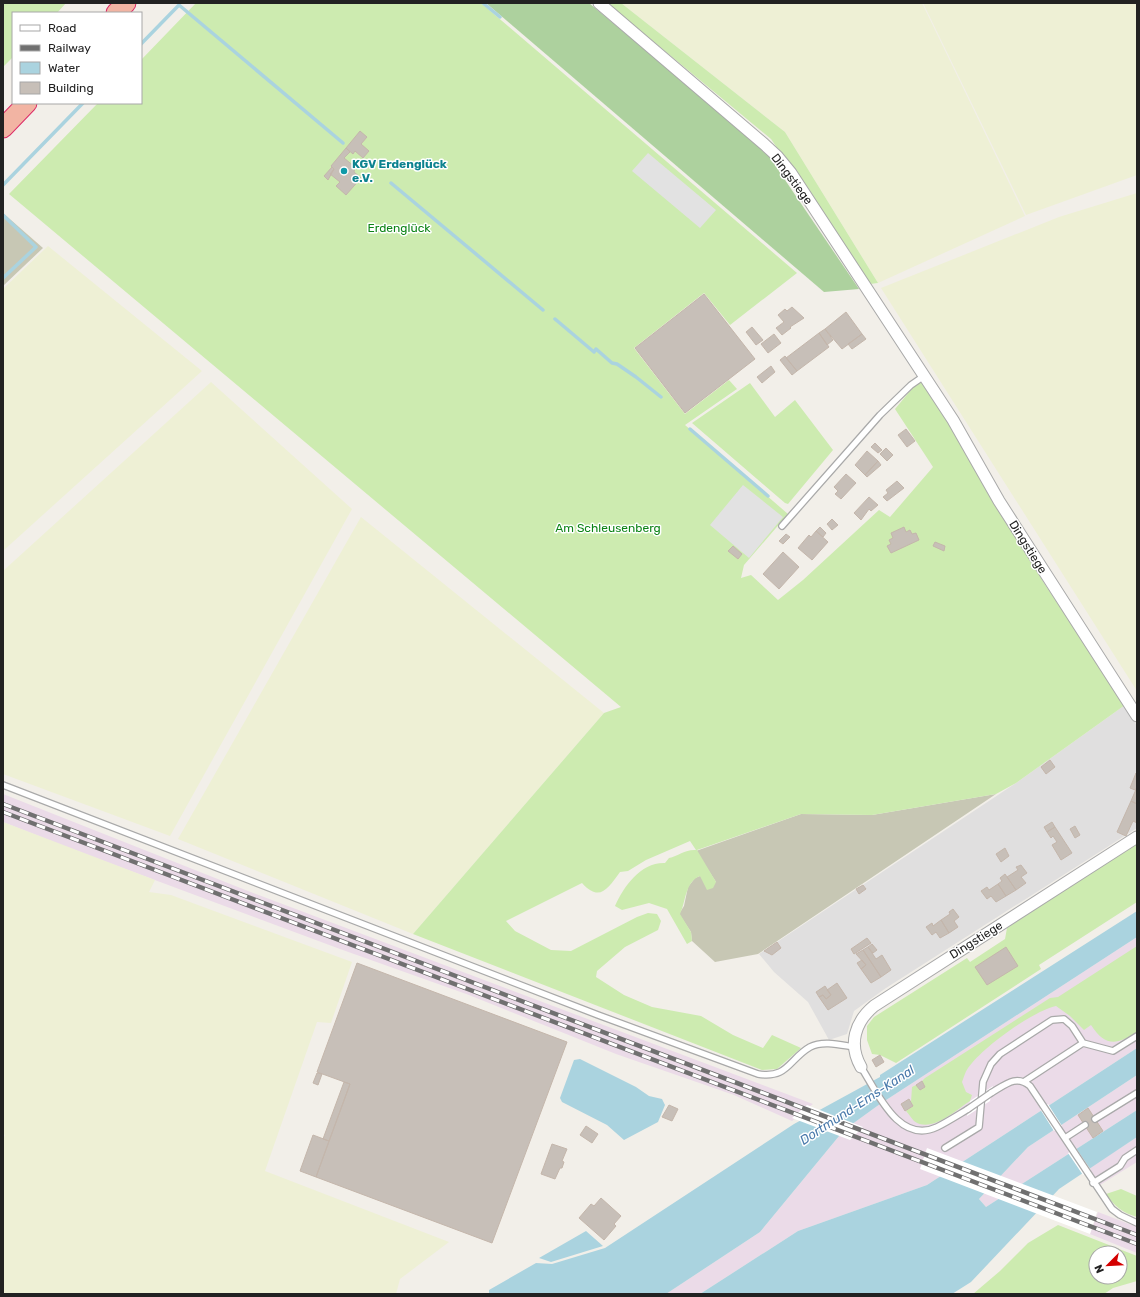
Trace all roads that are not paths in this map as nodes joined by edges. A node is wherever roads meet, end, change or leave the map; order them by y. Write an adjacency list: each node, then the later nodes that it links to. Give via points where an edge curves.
1 (126, 3): 3 (highway)
2 (599, 3): 6 (street, Dingstiege, via 777,156)
3 (117, 12)
4 (26, 104): 5 (highway)
5 (3, 128)
6 (924, 376): 7 (lane, via 880,415); 8 (street, Dingstiege, via 953,420 999,501)
7 (782, 526)
8 (1137, 716)
9 (3, 785): 13 (lane, via 598,1015 758,1074 776,1075 810,1047 819,1044)
10 (1137, 837): 13 (street, Dingstiege, via 874,1006 859,1021)
11 (1137, 1036): 12 (lane, via 1113,1051)
12 (1083, 1043): 15 (lane); 20 (lane, via 1072,1026 1064,1019 1057,1018 1000,1054 990,1064 985,1076 979,1127)
13 (854, 1047): 14 (street, Dingstiege)
14 (861, 1067): 15 (lane, bridge, via 894,1117 906,1128 923,1131 936,1128 1013,1080)
15 (1025, 1081): 19 (lane)
16 (1137, 1093): 17 (lane)
17 (1095, 1119)
18 (1085, 1125): 19 (lane)
19 (1065, 1138): 22 (lane)
20 (945, 1148)
21 (1137, 1150): 22 (lane)
22 (1095, 1185): 23 (lane, via 1112,1209)
23 (1137, 1223)

